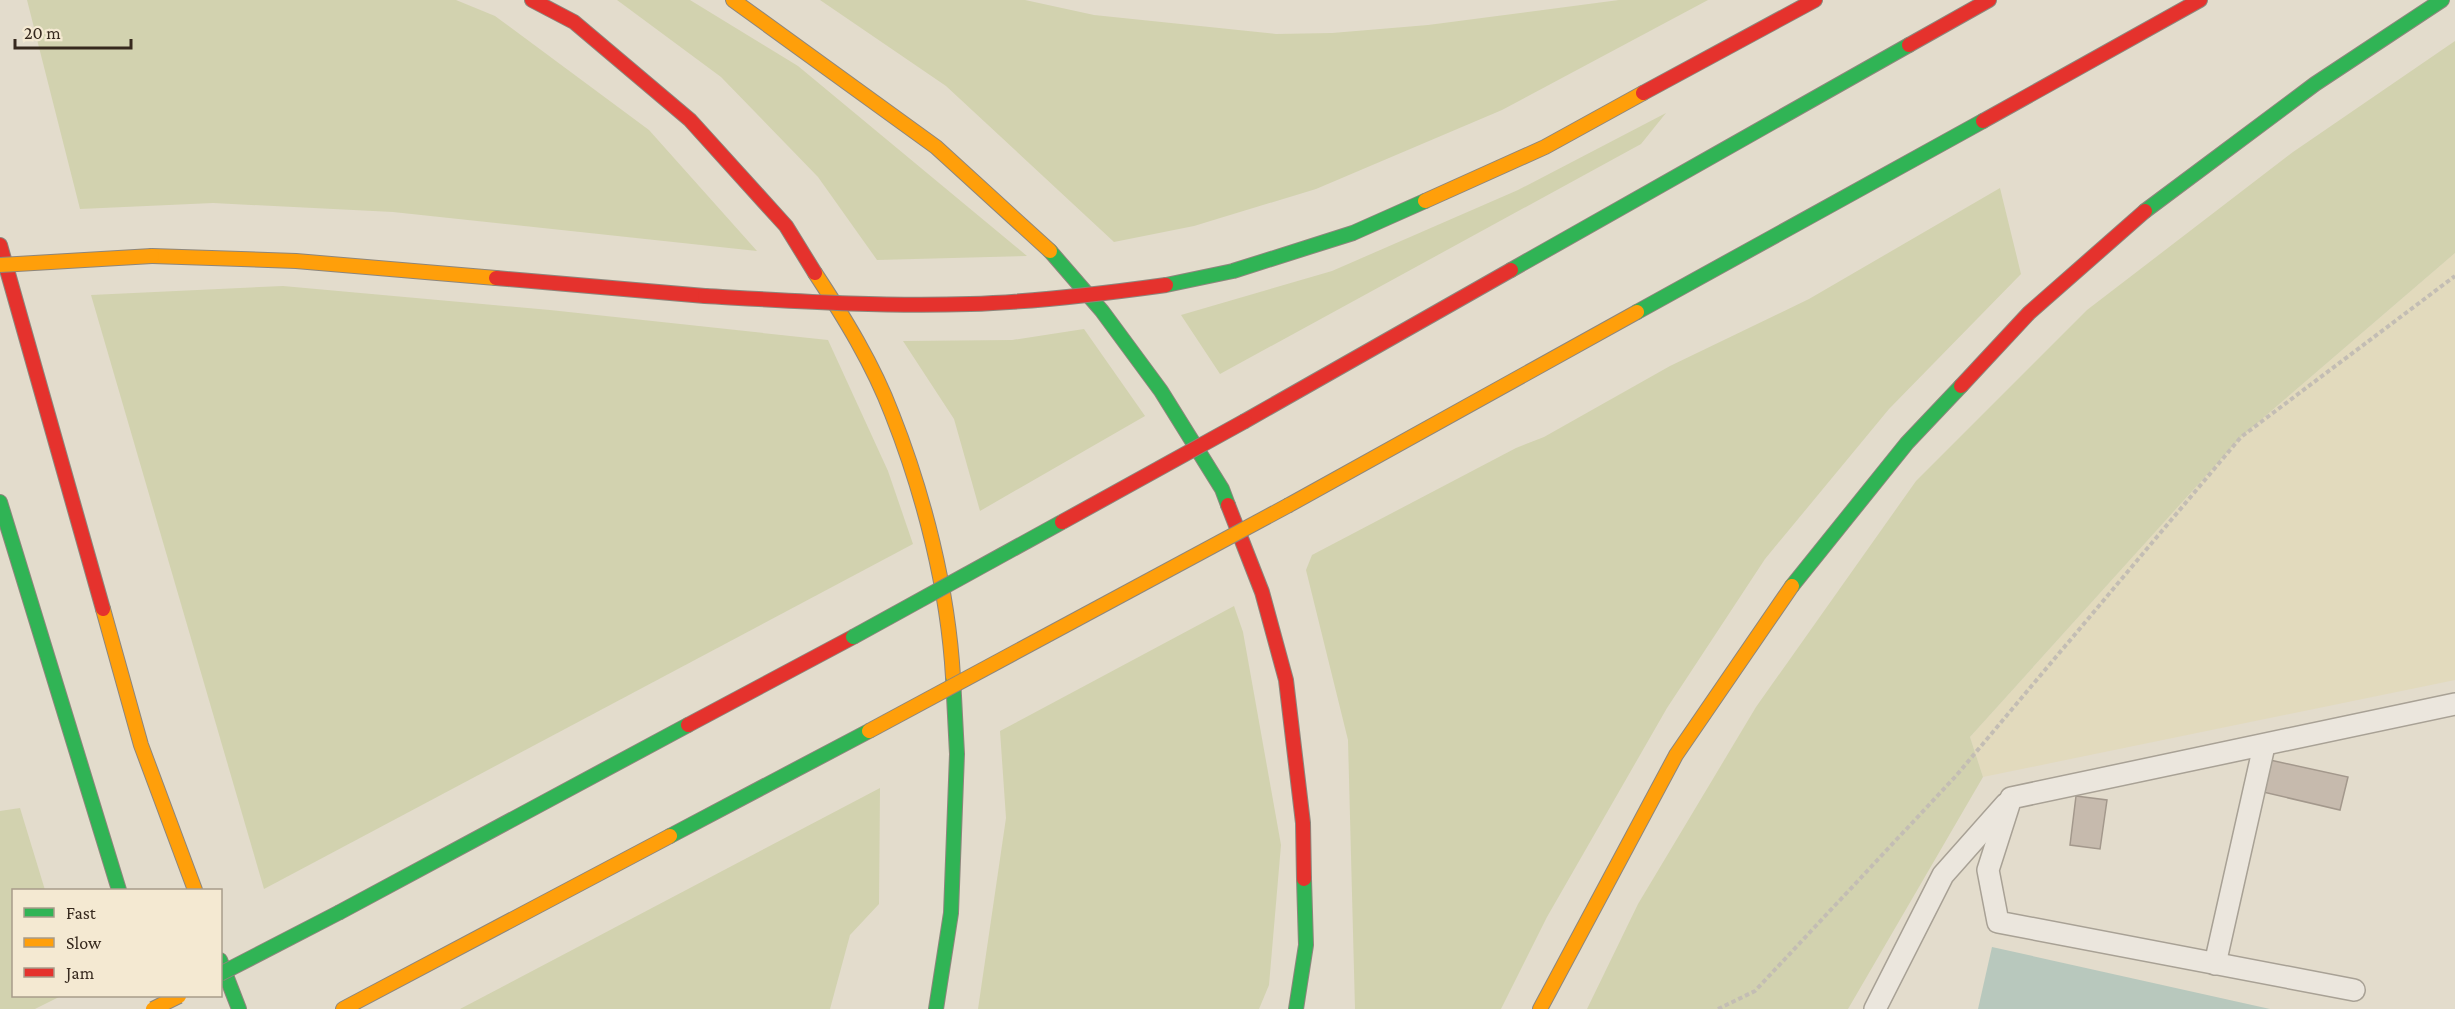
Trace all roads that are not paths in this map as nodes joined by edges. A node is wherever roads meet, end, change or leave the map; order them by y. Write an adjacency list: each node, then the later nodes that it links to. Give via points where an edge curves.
1 (532, 0): 23 (highway, via 574,22 690,120 786,226 846,321 892,413 929,529 950,632 957,754 951,912)
2 (733, 0): 24 (highway, via 936,147 1042,241 1102,311 1161,391 1222,489 1262,592 1286,680 1303,823 1305,945)
3 (1815, 0): 8 (highway, bridge, via 1545,147 1353,233 1233,271 1166,285 1066,298 959,304 806,302 296,261 152,256)
4 (1989, 0): 17 (highway, bridge, via 1245,421 853,637)
5 (2200, 0): 22 (highway, bridge, via 1289,505)
6 (2442, 0): 25 (highway, via 2315,84 2156,201 2029,313 1907,442 1796,581 1676,755)
7 (0, 245): 14 (highway, via 141,745)
8 (0, 265)
9 (0, 502): 13 (highway)
10 (2455, 704): 11 (lane)
11 (2264, 746): 12 (lane); 15 (lane)
12 (2011, 798): 15 (lane, via 1988,870 1998,922); 26 (lane, via 1943,875)
13 (118, 889)
14 (194, 889)
15 (2215, 964): 18 (lane)
16 (222, 965): 21 (highway)
17 (222, 973)
18 (2354, 990)
19 (177, 997): 20 (highway, bridge)
20 (153, 1009)
21 (239, 1009)
22 (343, 1009)
23 (936, 1009)
24 (1296, 1009)
25 (1540, 1009)
26 (1875, 1009)

